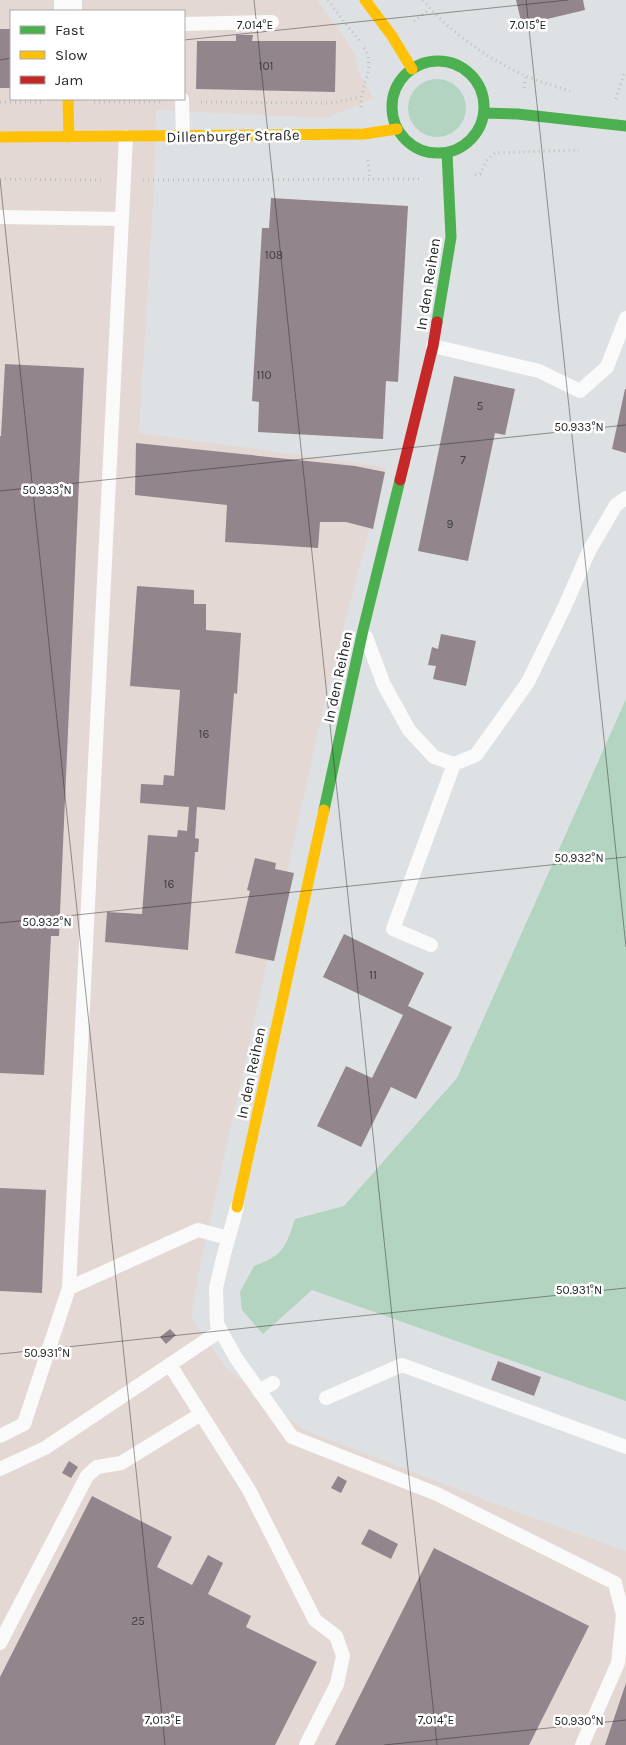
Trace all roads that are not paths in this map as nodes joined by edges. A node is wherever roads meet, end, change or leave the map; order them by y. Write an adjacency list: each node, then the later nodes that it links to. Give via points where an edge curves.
1 (365, 0): 4 (street)
2 (272, 22): 3 (lane)
3 (185, 24)
4 (412, 68): 7 (street, via 428,62 446,62 462,68 475,80 483,95); 9 (street, via 400,81 393,96 392,113)
5 (68, 100): 12 (street)
6 (182, 100): 10 (lane)
7 (484, 113): 8 (street); 14 (street, via 472,139)
8 (626, 126)
9 (397, 129): 10 (street, Dillenburger Straße, via 364,134); 14 (street, via 409,144 427,152)
10 (183, 136): 13 (street, Dillenburger Straße)
11 (0, 137): 12 (street, Dillenburger Straße)
12 (69, 137): 13 (street, Dillenburger Straße)
13 (126, 137): 16 (lane)
14 (447, 153): 18 (street, In den Reihen, via 451,237)
15 (0, 217): 16 (lane)
16 (122, 219): 25 (lane)
17 (626, 318): 18 (lane, via 607,367 580,391 539,371)
18 (433, 346): 20 (street, In den Reihen)
19 (626, 498): 21 (lane, via 616,505 589,551 528,682 476,755)
20 (364, 630): 21 (lane, via 384,685 409,730 434,756); 23 (street, In den Reihen)
21 (454, 764): 22 (lane, via 393,929)
22 (431, 945)
23 (237, 1207): 24 (lane)
24 (228, 1238): 25 (lane, via 198,1230); 26 (lane, via 216,1288)
25 (69, 1288): 32 (lane, via 24,1424)
26 (220, 1331): 27 (lane); 29 (lane)
27 (170, 1364): 31 (lane); 34 (lane, via 45,1448)
28 (273, 1383): 29 (lane)
29 (259, 1391): 37 (lane, via 292,1437 437,1494 615,1583 623,1615 618,1663)
30 (326, 1398): 33 (lane, via 402,1365)
31 (201, 1414): 35 (lane, via 121,1463 97,1467 87,1476); 36 (lane, via 248,1490 315,1620 336,1636 343,1656 337,1684)
32 (0, 1436)
33 (626, 1447)
34 (0, 1469)
35 (0, 1643)
36 (306, 1745)
37 (582, 1745)

